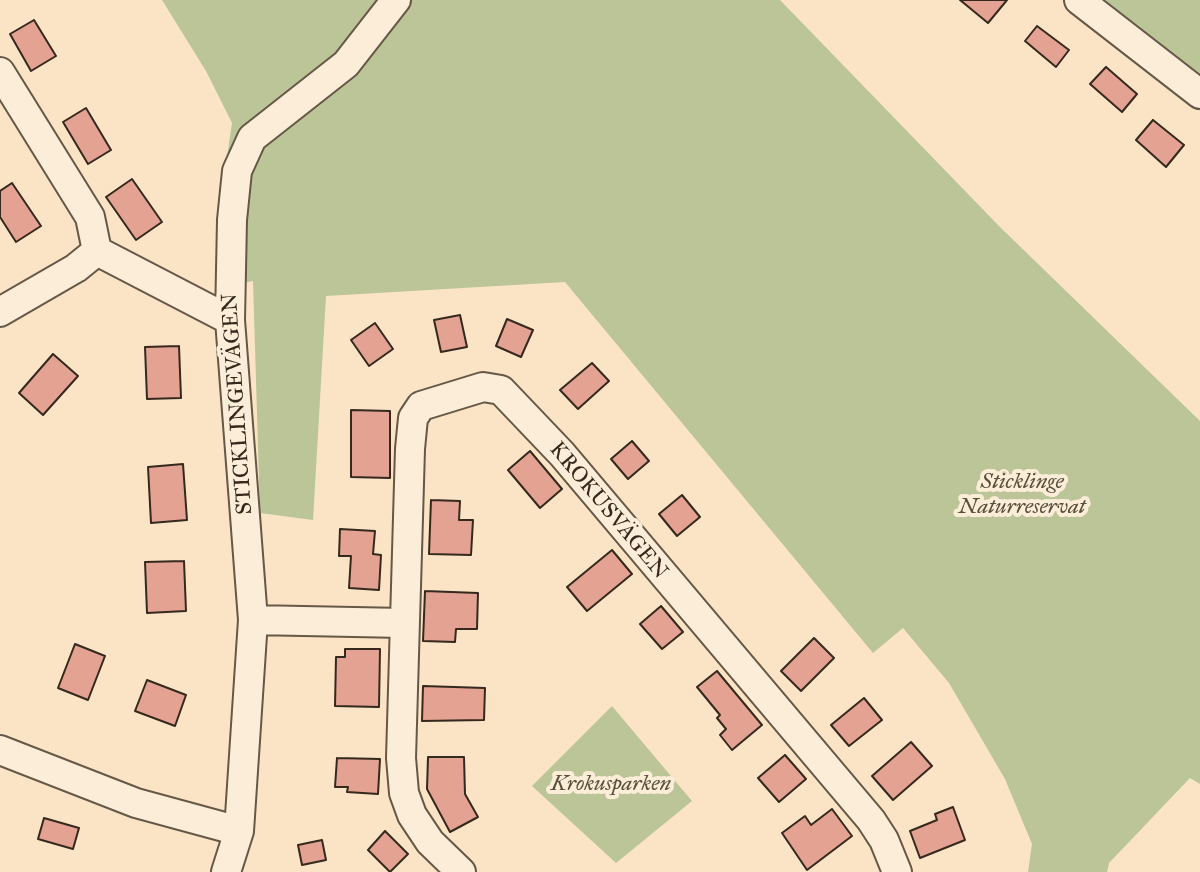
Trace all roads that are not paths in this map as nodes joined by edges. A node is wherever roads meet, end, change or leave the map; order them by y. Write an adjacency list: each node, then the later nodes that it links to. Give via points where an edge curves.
1 (396, 0): 7 (street, STICKLINGEVÄGEN, via 346,64 267,124 242,154 233,191)
2 (1079, 0): 4 (street)
3 (0, 72): 5 (street, via 90,217)
4 (1200, 94)
5 (97, 251): 6 (street); 7 (street)
6 (0, 312)
7 (230, 320): 8 (street, STICKLINGEVÄGEN)
8 (253, 620): 9 (street); 11 (street, STICKLINGEVÄGEN)
9 (404, 623): 13 (street, KROKUSVÄGEN, via 404,793 430,842); 14 (street, KROKUSVÄGEN, via 413,418 421,406 434,401 483,387 501,390 562,454 871,820)
10 (0, 750): 11 (street, via 136,803)
11 (239, 831): 12 (street, STICKLINGEVÄGEN)
12 (226, 872)
13 (461, 872)
14 (897, 872)

